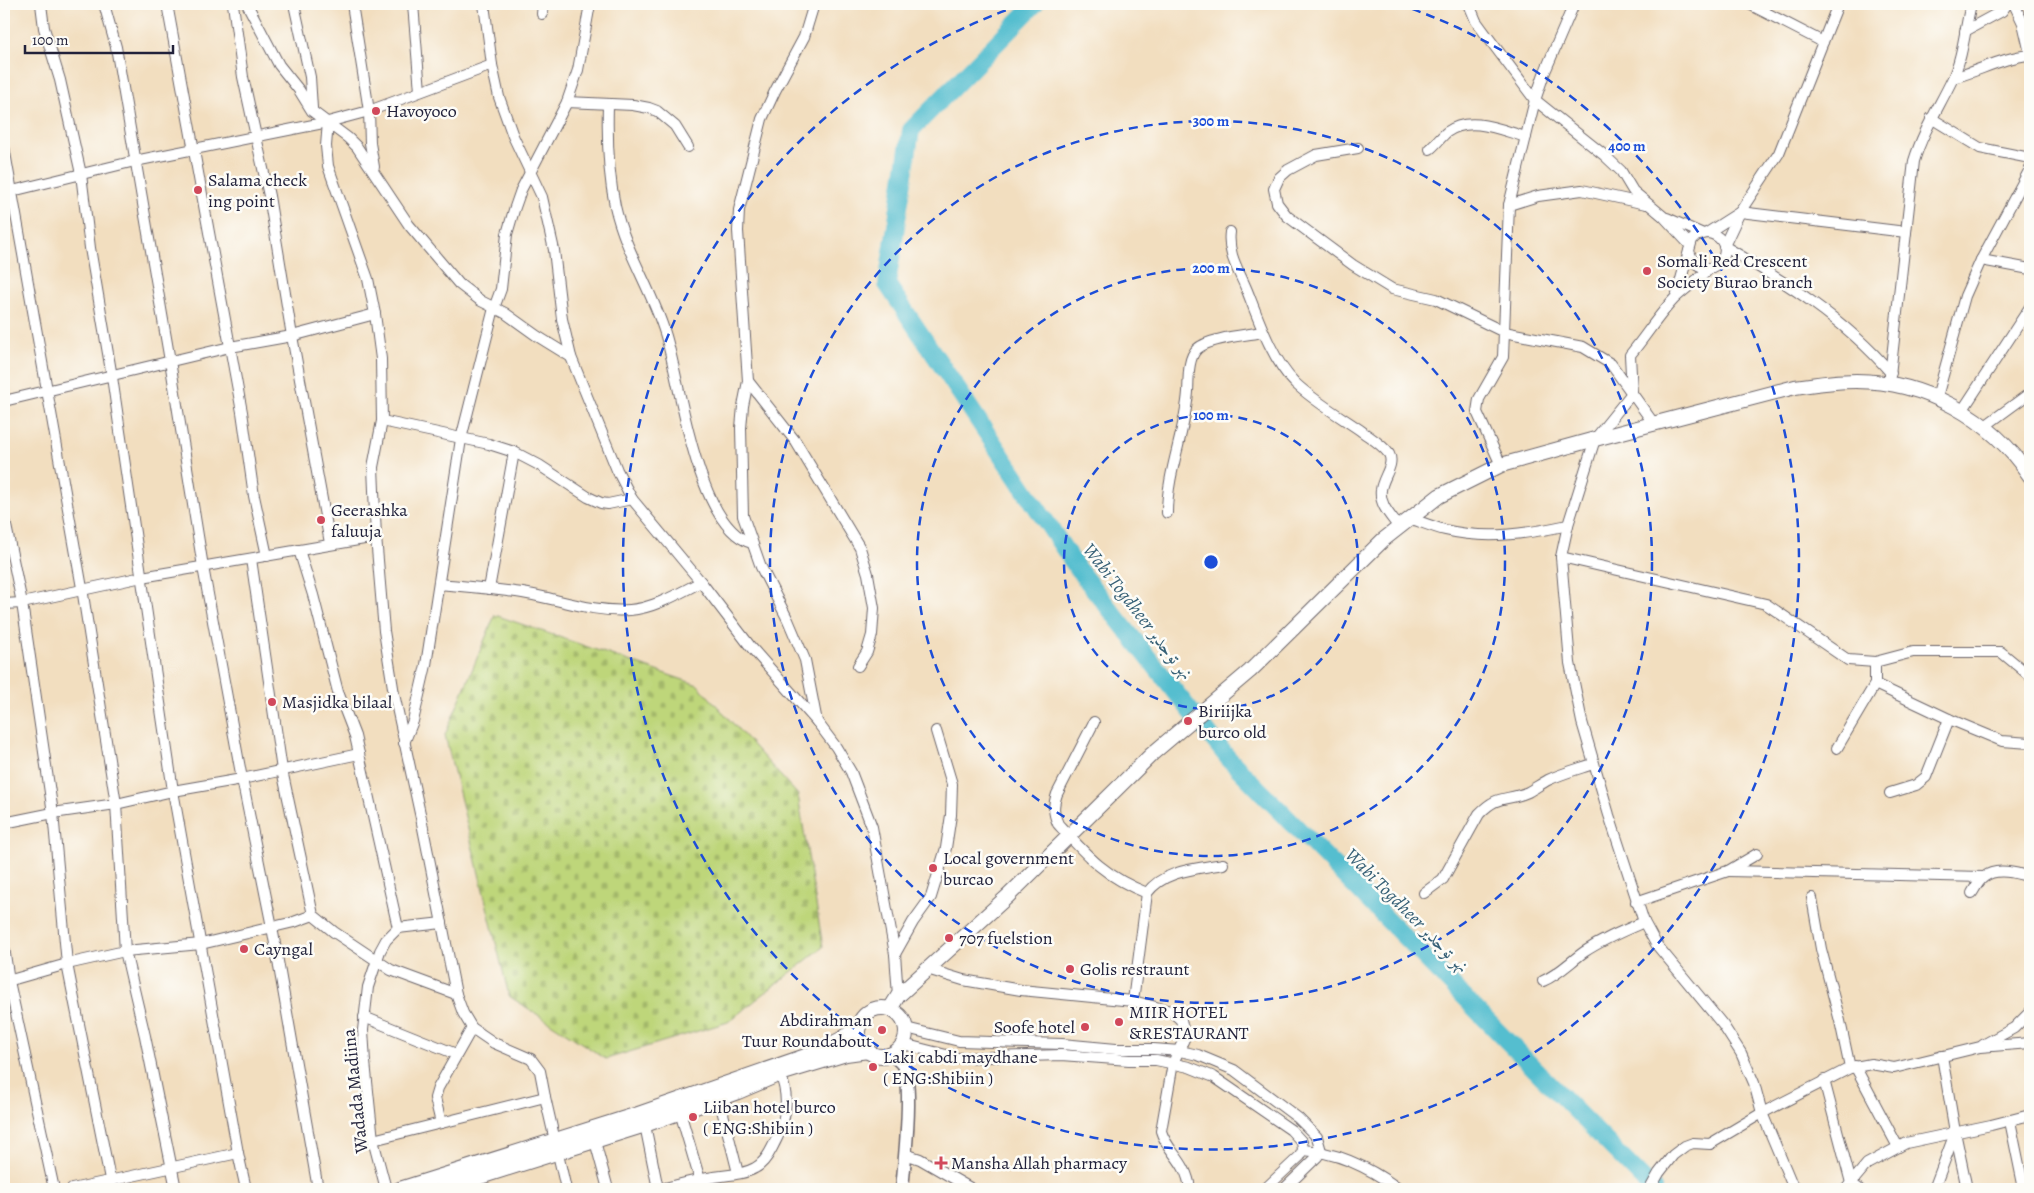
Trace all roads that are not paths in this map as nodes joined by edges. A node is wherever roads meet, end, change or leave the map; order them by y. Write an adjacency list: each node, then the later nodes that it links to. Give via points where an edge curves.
1 (41, 4): 43 (street, via 44,28 60,80)
2 (104, 4): 40 (street, via 116,47)
3 (167, 4): 37 (street)
4 (233, 4): 32 (street)
5 (248, 4): 28 (street, via 279,65)
6 (294, 4): 28 (street, via 310,78)
7 (352, 4): 29 (street)
8 (413, 4): 24 (street)
9 (484, 4): 22 (street)
10 (590, 4): 26 (street, via 578,70)
11 (814, 4): 70 (street, via 804,37 762,120 739,210)
12 (1470, 4): 25 (street, via 1484,32)
13 (1574, 4): 25 (street)
14 (1749, 4): 20 (street)
15 (1838, 4): 20 (street)
16 (1971, 4): 19 (street)
17 (2007, 4): 19 (street, via 2002,11)
18 (2014, 4): 21 (street, via 2023,23)
19 (1965, 31): 23 (street)
20 (1823, 42): 48 (street, via 1780,153)
21 (2030, 54): 23 (street)
22 (492, 65): 24 (street); 42 (street, via 506,118)
23 (1953, 78): 30 (street)
24 (420, 91): 29 (street)
25 (1534, 100): 33 (street); 47 (street, via 1604,155 1621,171 1633,191)
26 (567, 102): 27 (street); 42 (street)
27 (608, 105): 35 (street, via 633,105 657,112 675,126); 92 (street, via 607,145 616,207 626,241 665,334 696,462 728,526 736,537)
28 (312, 111): 31 (street)
29 (369, 111): 31 (street); 44 (street)
30 (1931, 118): 39 (street, via 1980,148); 51 (street, via 1914,161)
31 (328, 122): 32 (street); 44 (street, via 365,156); 61 (street, via 328,166 366,273)
32 (255, 136): 37 (street); 64 (street, via 271,206)
33 (1526, 136): 38 (street, via 1477,124 1460,125 1447,132); 46 (street)
34 (4, 147): 45 (street)
35 (688, 147)
36 (1358, 148): 63 (street, via 1316,155 1288,170 1274,189 1277,203 1287,216 1353,265 1392,289 1436,299)
37 (195, 149): 40 (street); 65 (street)
38 (1430, 149)
39 (2030, 158)
40 (135, 161): 43 (street); 67 (street)
41 (2030, 171): 55 (street)
42 (532, 172): 60 (street, via 521,190 507,234 501,290); 66 (street, via 549,224 562,319)
43 (81, 174): 45 (street); 68 (street)
44 (375, 176): 60 (street, via 408,225 454,278 474,297)
45 (8, 192): 71 (street)
46 (1509, 205): 47 (street, via 1538,196 1582,190); 63 (street)
47 (1649, 205): 49 (street)
48 (1740, 212): 51 (street); 52 (street); 53 (street)
49 (1664, 216): 52 (street); 54 (street)
50 (1230, 232): 62 (street, via 1232,257)
51 (1906, 232): 69 (street)
52 (1704, 233): 53 (street, via 1718,236); 54 (street, via 1692,240)
53 (1724, 246): 56 (street, via 1723,258); 69 (street, via 1795,288 1840,322 1872,350)
54 (1690, 248): 56 (street, via 1691,257 1699,266); 58 (street)
55 (1981, 260): 57 (street); 74 (street, via 1965,296)
56 (1710, 268): 58 (street)
57 (2030, 269)
58 (1676, 298): 72 (street, via 1630,355)
59 (2030, 307): 76 (street)
60 (494, 308): 66 (street); 80 (street)
61 (375, 314): 64 (street); 77 (street)
62 (1263, 332): 86 (street, via 1210,341 1191,357 1179,446 1170,477); 88 (street, via 1295,382 1386,450 1390,465 1380,489 1382,504)
63 (1504, 332): 72 (street, via 1583,347 1611,364); 83 (street, via 1503,357 1480,399 1478,412)
64 (292, 336): 65 (street); 91 (street)
65 (230, 347): 67 (street); 94 (street)
66 (572, 356): 85 (street, via 617,470)
67 (170, 361): 68 (street); 97 (street)
68 (112, 377): 71 (street); 98 (street)
69 (1890, 378): 74 (highway); 78 (highway, via 1795,387)
70 (748, 381): 92 (street, via 741,428 742,504 744,524); 106 (street, via 796,442 860,548 874,608 872,635)
71 (46, 391): 75 (street); 101 (street)
72 (1632, 393): 78 (street); 81 (street)
73 (2030, 393): 79 (street)
74 (1937, 397): 76 (highway)
75 (4, 401)
76 (1962, 411): 79 (highway)
77 (382, 421): 80 (street); 90 (street, via 373,467)
78 (1654, 424): 81 (highway)
79 (1985, 426): 84 (highway)
80 (461, 439): 82 (street); 100 (street)
81 (1595, 439): 83 (highway); 89 (street)
82 (514, 452): 85 (street, via 601,503); 102 (street)
83 (1502, 466): 88 (highway, via 1439,496)
84 (2030, 476)
85 (632, 499): 99 (street)
86 (1167, 513)
87 (4, 516): 103 (street)
88 (1403, 522): 89 (street, via 1490,536); 125 (highway, via 1250,671 1152,754)
89 (1568, 525): 95 (street)
90 (376, 536): 91 (street); 114 (street, via 385,640)
91 (330, 543): 93 (street)
92 (752, 543): 111 (street, via 760,567 805,660)
93 (299, 550): 94 (street); 116 (street, via 338,692)
94 (267, 556): 96 (street)
95 (1561, 557): 105 (street, via 1766,604 1848,660); 117 (street, via 1570,663)
96 (251, 559): 97 (street); 118 (street)
97 (202, 567): 98 (street); 119 (street)
98 (142, 577): 101 (street); 120 (street)
99 (701, 582): 102 (street, via 668,598 632,610 616,611); 111 (street, via 750,646)
100 (440, 584): 102 (street); 114 (street, via 414,720)
101 (82, 588): 103 (street); 122 (street)
102 (488, 589)
103 (22, 602): 104 (street); 123 (street)
104 (4, 604)
105 (1875, 662): 107 (street, via 1913,652 2001,652); 108 (street)
106 (858, 666)
107 (2030, 676)
108 (1875, 684): 109 (street); 115 (street)
109 (1949, 720): 113 (street, via 2002,741); 121 (street, via 1926,777 1916,785)
110 (1094, 722): 125 (street, via 1053,805 1058,824)
111 (818, 723): 144 (street, via 851,772 872,827)
112 (936, 731): 144 (street, via 952,784 946,848 931,897)
113 (2030, 742)
114 (404, 743): 138 (street)
115 (1837, 748)
116 (359, 754): 118 (street); 140 (street)
117 (1593, 764): 132 (street, via 1566,772 1527,792 1501,798 1486,807 1443,879); 135 (street)
118 (282, 770): 119 (street); 136 (street)
119 (242, 779): 120 (street); 139 (street)
120 (173, 791): 122 (street); 141 (street)
121 (1890, 793)
122 (116, 804): 123 (street); 143 (street)
123 (53, 812): 124 (street); 146 (street)
124 (4, 823)
125 (1069, 836): 131 (street, via 1103,869 1125,885); 147 (highway)
126 (1757, 854): 128 (street)
127 (1223, 864): 131 (street, via 1175,873 1158,881)
128 (1728, 872): 129 (street); 135 (street)
129 (1983, 877): 130 (street, via 1992,872); 133 (street)
130 (2030, 877)
131 (1146, 893): 152 (street)
132 (1424, 893)
133 (1972, 893)
134 (1812, 898): 172 (street, via 1821,948)
135 (1636, 902): 137 (street)
136 (314, 915): 139 (street); 145 (street)
137 (1644, 922): 148 (street, via 1598,943 1556,976); 178 (street, via 1656,944 1723,1025 1741,1053)
138 (442, 923): 140 (street); 150 (street)
139 (272, 927): 141 (street); 203 (street)
140 (398, 928): 145 (street, Wadada Madiina, via 386,940)
141 (201, 944): 143 (street); 190 (street)
142 (4, 947): 149 (street)
143 (125, 951): 146 (street); 192 (street)
144 (895, 954): 151 (street)
145 (376, 960): 150 (street, via 409,977); 155 (street, Wadada Madiina)
146 (67, 964): 149 (street); 195 (street)
147 (927, 969): 151 (highway); 152 (street, via 964,980 1020,990)
148 (1543, 981)
149 (6, 982): 199 (street)
150 (456, 994): 157 (street, via 462,1013)
151 (898, 996): 153 (highway)
152 (1133, 1001): 165 (street, via 1171,1011 1181,1020 1185,1037)
153 (890, 1010): 156 (highway, via 882,1008 867,1013); 158 (highway, via 903,1020)
154 (2030, 1012): 163 (street, via 2014,1028)
155 (364, 1017): 166 (street); 185 (street, Wadada Madiina)
156 (859, 1027): 164 (highway, via 859,1036); 184 (highway, via 814,1053 635,1115)
157 (472, 1028): 166 (street); 175 (street, via 494,1043 531,1059 540,1071)
158 (906, 1028): 159 (street); 161 (highway)
159 (959, 1040): 162 (street); 170 (street)
160 (2030, 1043): 163 (street)
161 (903, 1044): 167 (highway); 170 (street)
162 (1062, 1044): 165 (street); 168 (street)
163 (1980, 1047): 169 (street)
164 (868, 1051): 167 (highway, via 875,1055); 173 (highway, via 846,1054)
165 (1180, 1051): 171 (street); 189 (street, via 1234,1070 1310,1128)
166 (456, 1054): 181 (street, via 438,1088 436,1098)
167 (891, 1054): 191 (main road, via 903,1064 906,1074)
168 (1060, 1055): 170 (street); 171 (street)
169 (1942, 1056): 172 (street, via 1894,1068 1871,1064); 183 (street)
170 (958, 1058)
171 (1173, 1063): 188 (street, via 1214,1078 1262,1109 1297,1134); 211 (street, via 1161,1131 1187,1172)
172 (1853, 1067): 174 (street); 187 (street)
173 (780, 1074): 176 (highway); 193 (street, via 786,1104 779,1136 763,1162 756,1168)
174 (1824, 1080): 178 (street); 196 (street)
175 (544, 1097): 181 (street); 186 (street)
176 (719, 1098): 177 (highway); 193 (street)
177 (680, 1112): 182 (highway); 194 (street)
178 (1762, 1113): 214 (street, via 1710,1144 1685,1146 1673,1155); 215 (street)
179 (2030, 1114): 180 (street)
180 (2010, 1121): 183 (street); 218 (street)
181 (441, 1122): 185 (street)
182 (645, 1125): 184 (highway); 208 (street)
183 (1955, 1132): 187 (street); 216 (street); 217 (street)
184 (593, 1135): 186 (highway); 207 (street)
185 (373, 1140): 204 (street, Wadada Madiina)
186 (556, 1146): 197 (highway); 205 (highway); 206 (street)
187 (1898, 1147): 196 (street, via 1867,1164)
188 (1303, 1150): 189 (street); 198 (street)
189 (1321, 1151): 212 (street, via 1309,1167); 213 (street, via 1356,1162)
190 (238, 1153): 192 (street); 202 (street)
191 (905, 1154): 209 (main road); 210 (street, via 920,1158)
192 (172, 1168): 195 (street); 201 (street)
193 (738, 1173): 194 (street)
194 (700, 1180): 208 (street)
195 (112, 1185): 200 (street)
196 (1852, 1187)
197 (451, 1188)
198 (1267, 1188)
199 (54, 1189)
200 (72, 1189)
201 (176, 1189)
202 (246, 1189)
203 (318, 1189)
204 (386, 1189)
205 (400, 1189)
206 (566, 1189)
207 (608, 1189)
208 (659, 1189)
209 (902, 1189)
210 (972, 1189)
211 (1190, 1189)
212 (1284, 1189)
213 (1399, 1189)
214 (1650, 1189)
215 (1794, 1189)
216 (1934, 1189)
217 (1967, 1189)
218 (2024, 1189)

